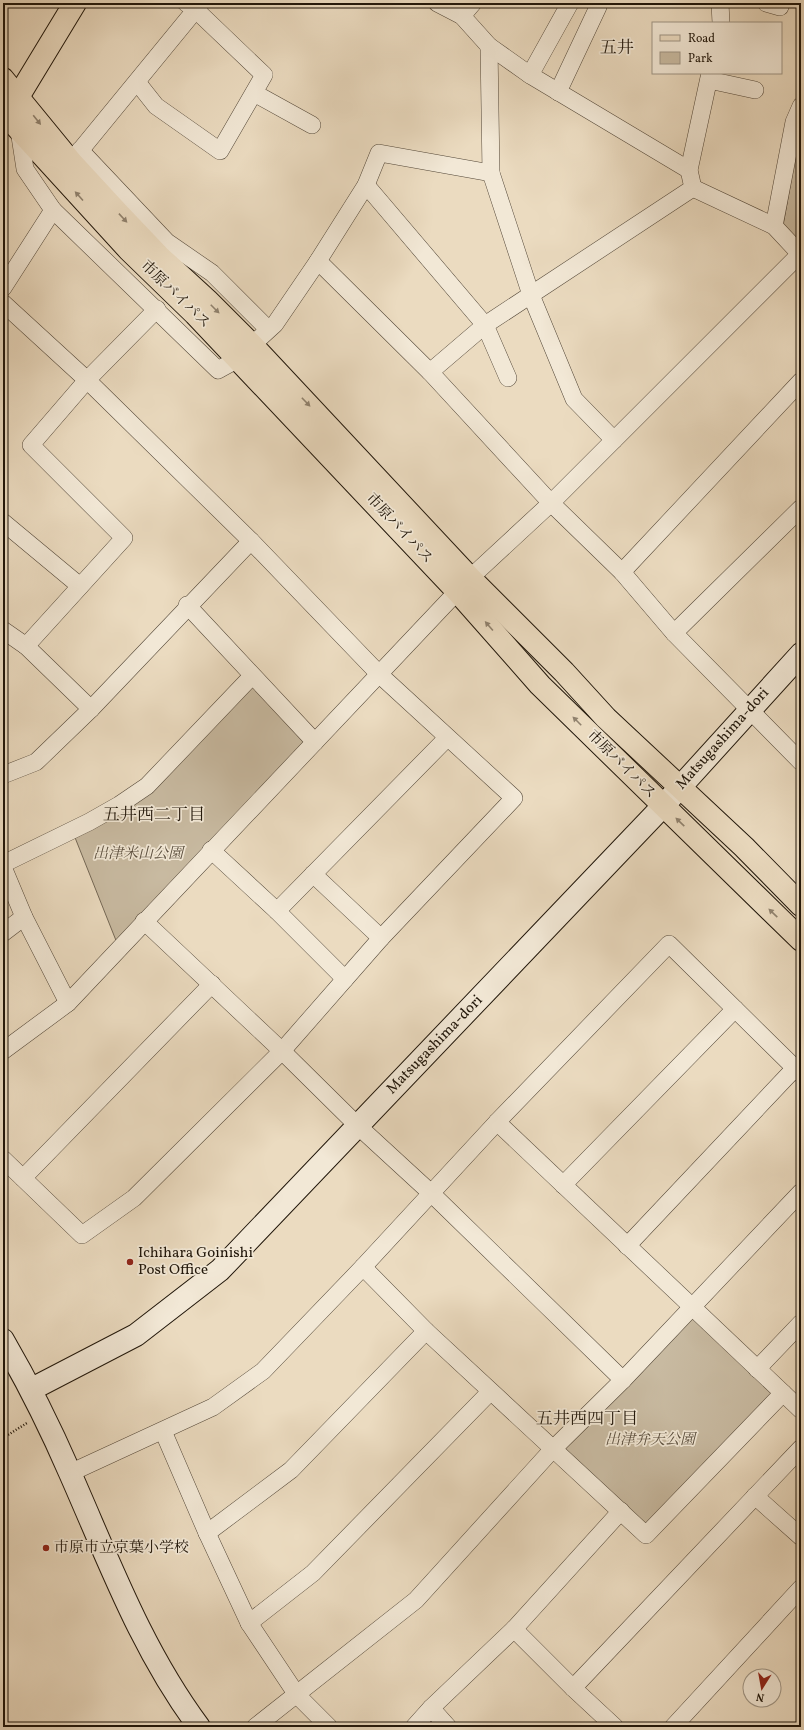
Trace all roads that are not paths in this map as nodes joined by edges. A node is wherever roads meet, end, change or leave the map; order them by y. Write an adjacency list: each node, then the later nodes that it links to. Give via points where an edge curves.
1 (75, 3): 18 (main road)
2 (437, 3): 8 (street)
3 (473, 3): 8 (street)
4 (570, 3): 11 (street)
5 (720, 3): 9 (street)
6 (194, 5): 14 (street); 17 (street, via 264,75)
7 (598, 6): 16 (street)
8 (462, 16): 10 (street)
9 (722, 22)
10 (489, 46): 11 (street); 24 (street)
11 (530, 75): 16 (street)
12 (710, 77): 15 (street); 23 (street)
13 (3, 79): 18 (main road, 市原バイパス)
14 (137, 82): 17 (street, via 156,106 220,151); 22 (street)
15 (756, 90)
16 (558, 92): 23 (street)
17 (254, 93): 21 (street)
18 (18, 97): 20 (main road); 22 (main road, 市原バイパス, one-way to 22)
19 (801, 106): 28 (street, via 794,122)
20 (7, 118): 22 (main road, 市原バイパス); 27 (street, via 25,169)
21 (312, 125)
22 (71, 162): 36 (street, via 167,242 212,273); 37 (main road, 市原バイパス, via 129,250 194,314)
23 (689, 170): 26 (street)
24 (491, 173): 25 (street, via 379,153); 32 (street)
25 (366, 185): 30 (street); 35 (street)
26 (693, 188): 28 (street); 32 (street)
27 (53, 210): 31 (street); 34 (street)
28 (774, 226): 29 (street)
29 (801, 254): 42 (street)
30 (318, 261): 36 (street, via 275,324); 38 (street)
31 (3, 288)
32 (531, 295): 35 (street); 42 (street, via 574,399)
33 (3, 302): 40 (street)
34 (157, 309): 37 (street, via 218,370); 40 (street)
35 (485, 325): 38 (street); 39 (street)
36 (268, 330): 37 (street)
37 (245, 352): 48 (main road, 市原バイパス)
38 (430, 372): 43 (street)
39 (508, 378)
40 (87, 380): 46 (street); 49 (street, via 31,445 124,538)
41 (801, 381): 47 (street)
42 (614, 440): 43 (street)
43 (551, 503): 47 (street); 48 (street)
44 (801, 508): 52 (street)
45 (3, 522): 49 (street)
46 (251, 541): 50 (street); 55 (street)
47 (622, 572): 52 (street)
48 (464, 585): 55 (street); 63 (main road, 市原バイパス, via 564,672 606,718); 64 (main road, 市原バイパス, one-way to 48, via 540,685)
49 (80, 586): 53 (street)
50 (187, 605): 56 (street); 57 (street)
51 (3, 630): 53 (street)
52 (674, 633): 58 (street)
53 (26, 646): 57 (street)
54 (801, 654): 58 (street, Matsugashima-dori)
55 (380, 675): 59 (street); 60 (street)
56 (252, 676): 60 (street); 66 (street, via 147,786 119,805)
57 (91, 709): 62 (street, via 36,762)
58 (749, 710): 61 (street); 63 (street, Matsugashima-dori)
59 (447, 738): 67 (street); 73 (street, via 514,798)
60 (315, 742): 65 (street)
61 (801, 762)
62 (3, 775)
63 (680, 787): 64 (street, Matsugashima-dori); 68 (main road, 市原バイパス)
64 (663, 806): 74 (main road, 市原バイパス, one-way to 64); 83 (street, Matsugashima-dori)
65 (211, 850): 69 (street); 71 (street)
66 (3, 865): 70 (street)
67 (313, 874): 69 (street); 73 (street)
68 (801, 905)
69 (277, 911): 75 (street)
70 (24, 917): 72 (street); 77 (street)
71 (144, 921): 76 (street); 77 (street)
72 (3, 933)
73 (381, 938): 75 (street)
74 (801, 940)
75 (345, 979): 79 (street)
76 (212, 984): 79 (street); 85 (street)
77 (68, 1003): 80 (street)
78 (735, 1009): 81 (street); 82 (street, via 669,944); 86 (street)
79 (282, 1050): 83 (street); 85 (street, via 134,1198 82,1235)
80 (3, 1051)
81 (798, 1071): 89 (street)
82 (497, 1122): 86 (street); 88 (street)
83 (358, 1126): 88 (street); 97 (street, Matsugashima-dori, via 220,1270 136,1335)
84 (3, 1159): 85 (street)
85 (23, 1178)
86 (563, 1184): 89 (street)
87 (801, 1192): 91 (street)
88 (432, 1194): 90 (street); 96 (street)
89 (627, 1246): 91 (street)
90 (363, 1267): 93 (street); 101 (street, via 262,1371 213,1408)
91 (692, 1307): 95 (street); 96 (street)
92 (801, 1324): 95 (street)
93 (426, 1332): 98 (street); 107 (street, via 292,1470)
94 (3, 1340): 97 (street)
95 (757, 1369): 99 (street)
96 (623, 1380): 103 (street)
97 (32, 1389): 104 (street)
98 (490, 1392): 103 (street); 110 (street, via 313,1573)
99 (783, 1393): 100 (street); 106 (street, via 646,1535)
100 (801, 1410)
101 (163, 1431): 104 (street); 107 (street)
102 (801, 1448): 105 (street)
103 (552, 1450): 106 (street); 113 (street, via 416,1600)
104 (70, 1473): 115 (street, via 121,1593 147,1646)
105 (755, 1496): 108 (street); 112 (street)
106 (621, 1511): 111 (street)
107 (206, 1533): 110 (street)
108 (801, 1537)
109 (801, 1588): 121 (street)
110 (249, 1623): 113 (street)
111 (514, 1629): 112 (street); 114 (street)
112 (572, 1688): 120 (street)
113 (297, 1695): 116 (street); 117 (street)
114 (431, 1708): 118 (street); 119 (street)
115 (199, 1727)
116 (255, 1727)
117 (329, 1727)
118 (414, 1727)
119 (448, 1727)
120 (615, 1727)
121 (673, 1727)

